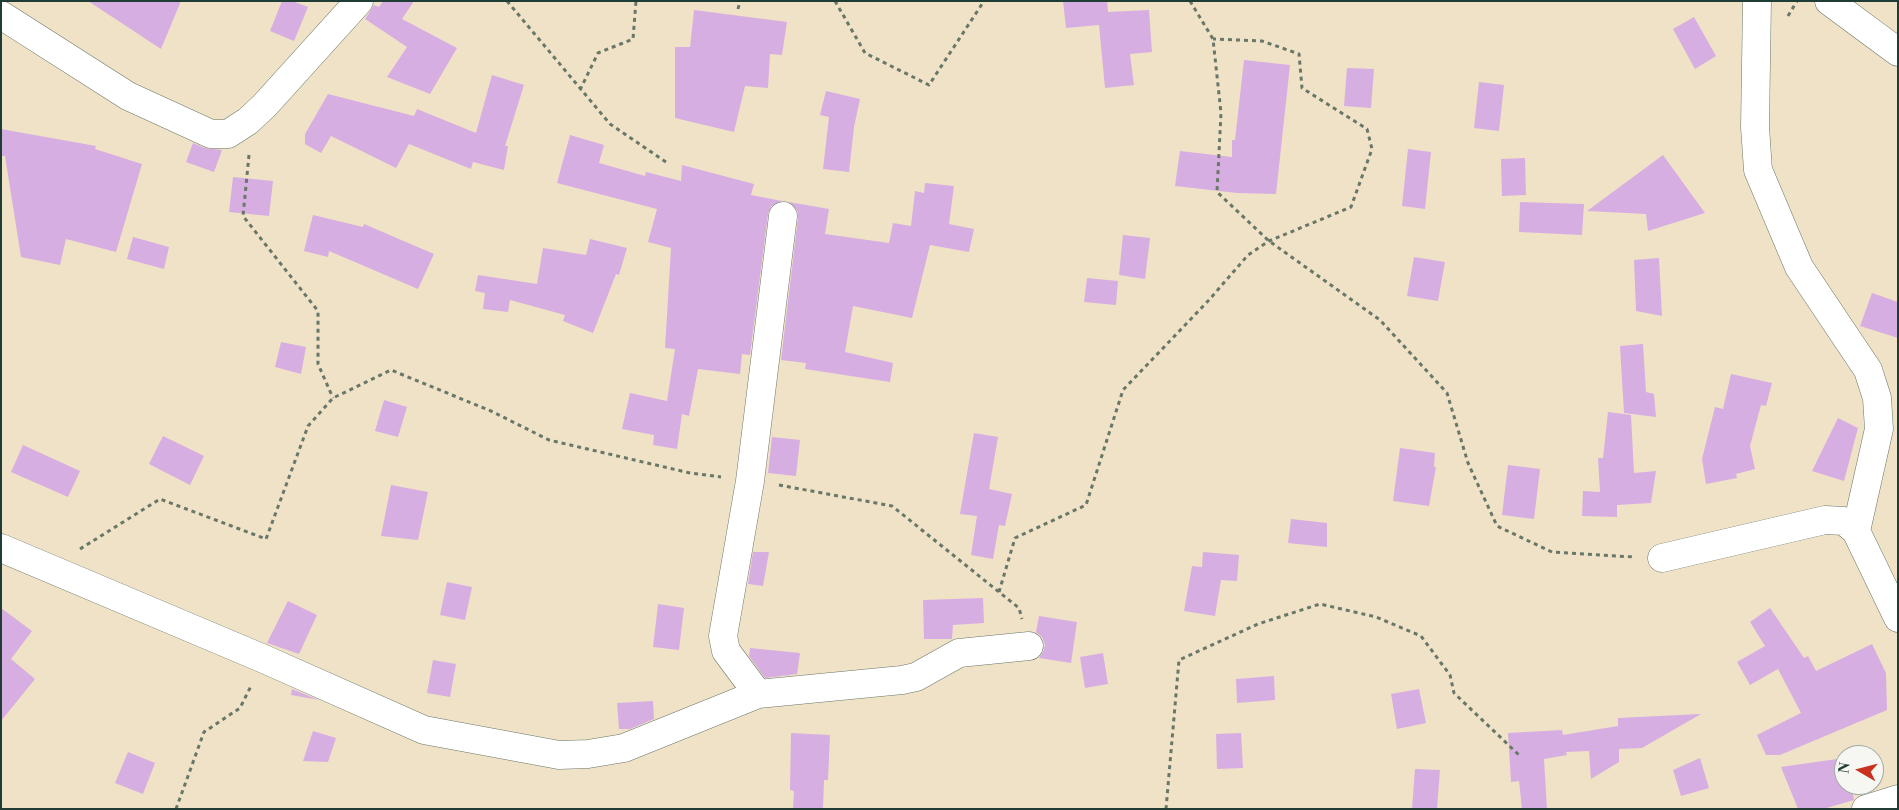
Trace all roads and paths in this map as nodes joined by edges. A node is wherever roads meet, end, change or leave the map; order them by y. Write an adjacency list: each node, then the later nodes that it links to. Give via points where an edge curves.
1 (359, 1): 15 (street, via 265,105)
2 (506, 1): 14 (path)
3 (636, 1): 14 (path, via 633,39 598,53)
4 (740, 1): 10 (path)
5 (834, 1): 6 (path, via 865,53 929,85)
6 (984, 1)
7 (1190, 1): 12 (path)
8 (1757, 1): 21 (street, via 1755,127 1758,170 1799,267 1868,370 1877,398 1879,429)
9 (1829, 1): 13 (street)
10 (738, 9)
11 (1, 16): 15 (street, via 128,96 211,134)
12 (1213, 39): 18 (path, via 1221,113 1217,192); 18 (path, via 1262,41 1299,54 1302,88 1368,129 1372,149 1351,207)
13 (1898, 52)
14 (580, 90): 16 (path, via 610,124)
15 (228, 134): 19 (path, via 249,150 243,216 318,311 318,364)
16 (669, 164)
17 (783, 216): 20 (street)
18 (1269, 241): 23 (path, via 1380,320 1447,393 1468,463 1497,526 1552,552); 25 (path, via 1248,255 1123,390 1086,505 1014,538)
19 (333, 398): 20 (path, via 391,370 550,440 690,473); 24 (path, via 308,426 266,539 160,499)
20 (750, 481): 25 (path, via 892,506); 29 (street, via 723,636 726,651)
21 (1856, 531): 23 (street, via 1844,521 1826,520); 26 (street)
22 (1, 548): 24 (street)
23 (1662, 558)
24 (48, 569): 28 (street)
25 (999, 592): 27 (path, via 1019,608)
26 (1898, 618)
27 (1029, 646): 29 (street, via 959,653 902,680)
28 (264, 659): 29 (street, via 424,730 558,756 624,748); 32 (path, via 240,708 204,732)
29 (758, 694)
30 (1520, 756): 33 (path, via 1454,693 1450,675 1421,636 1376,617 1320,604 1258,624 1179,660)
31 (1898, 799): 34 (street)
32 (176, 809)
33 (1166, 809)
34 (1866, 809)

